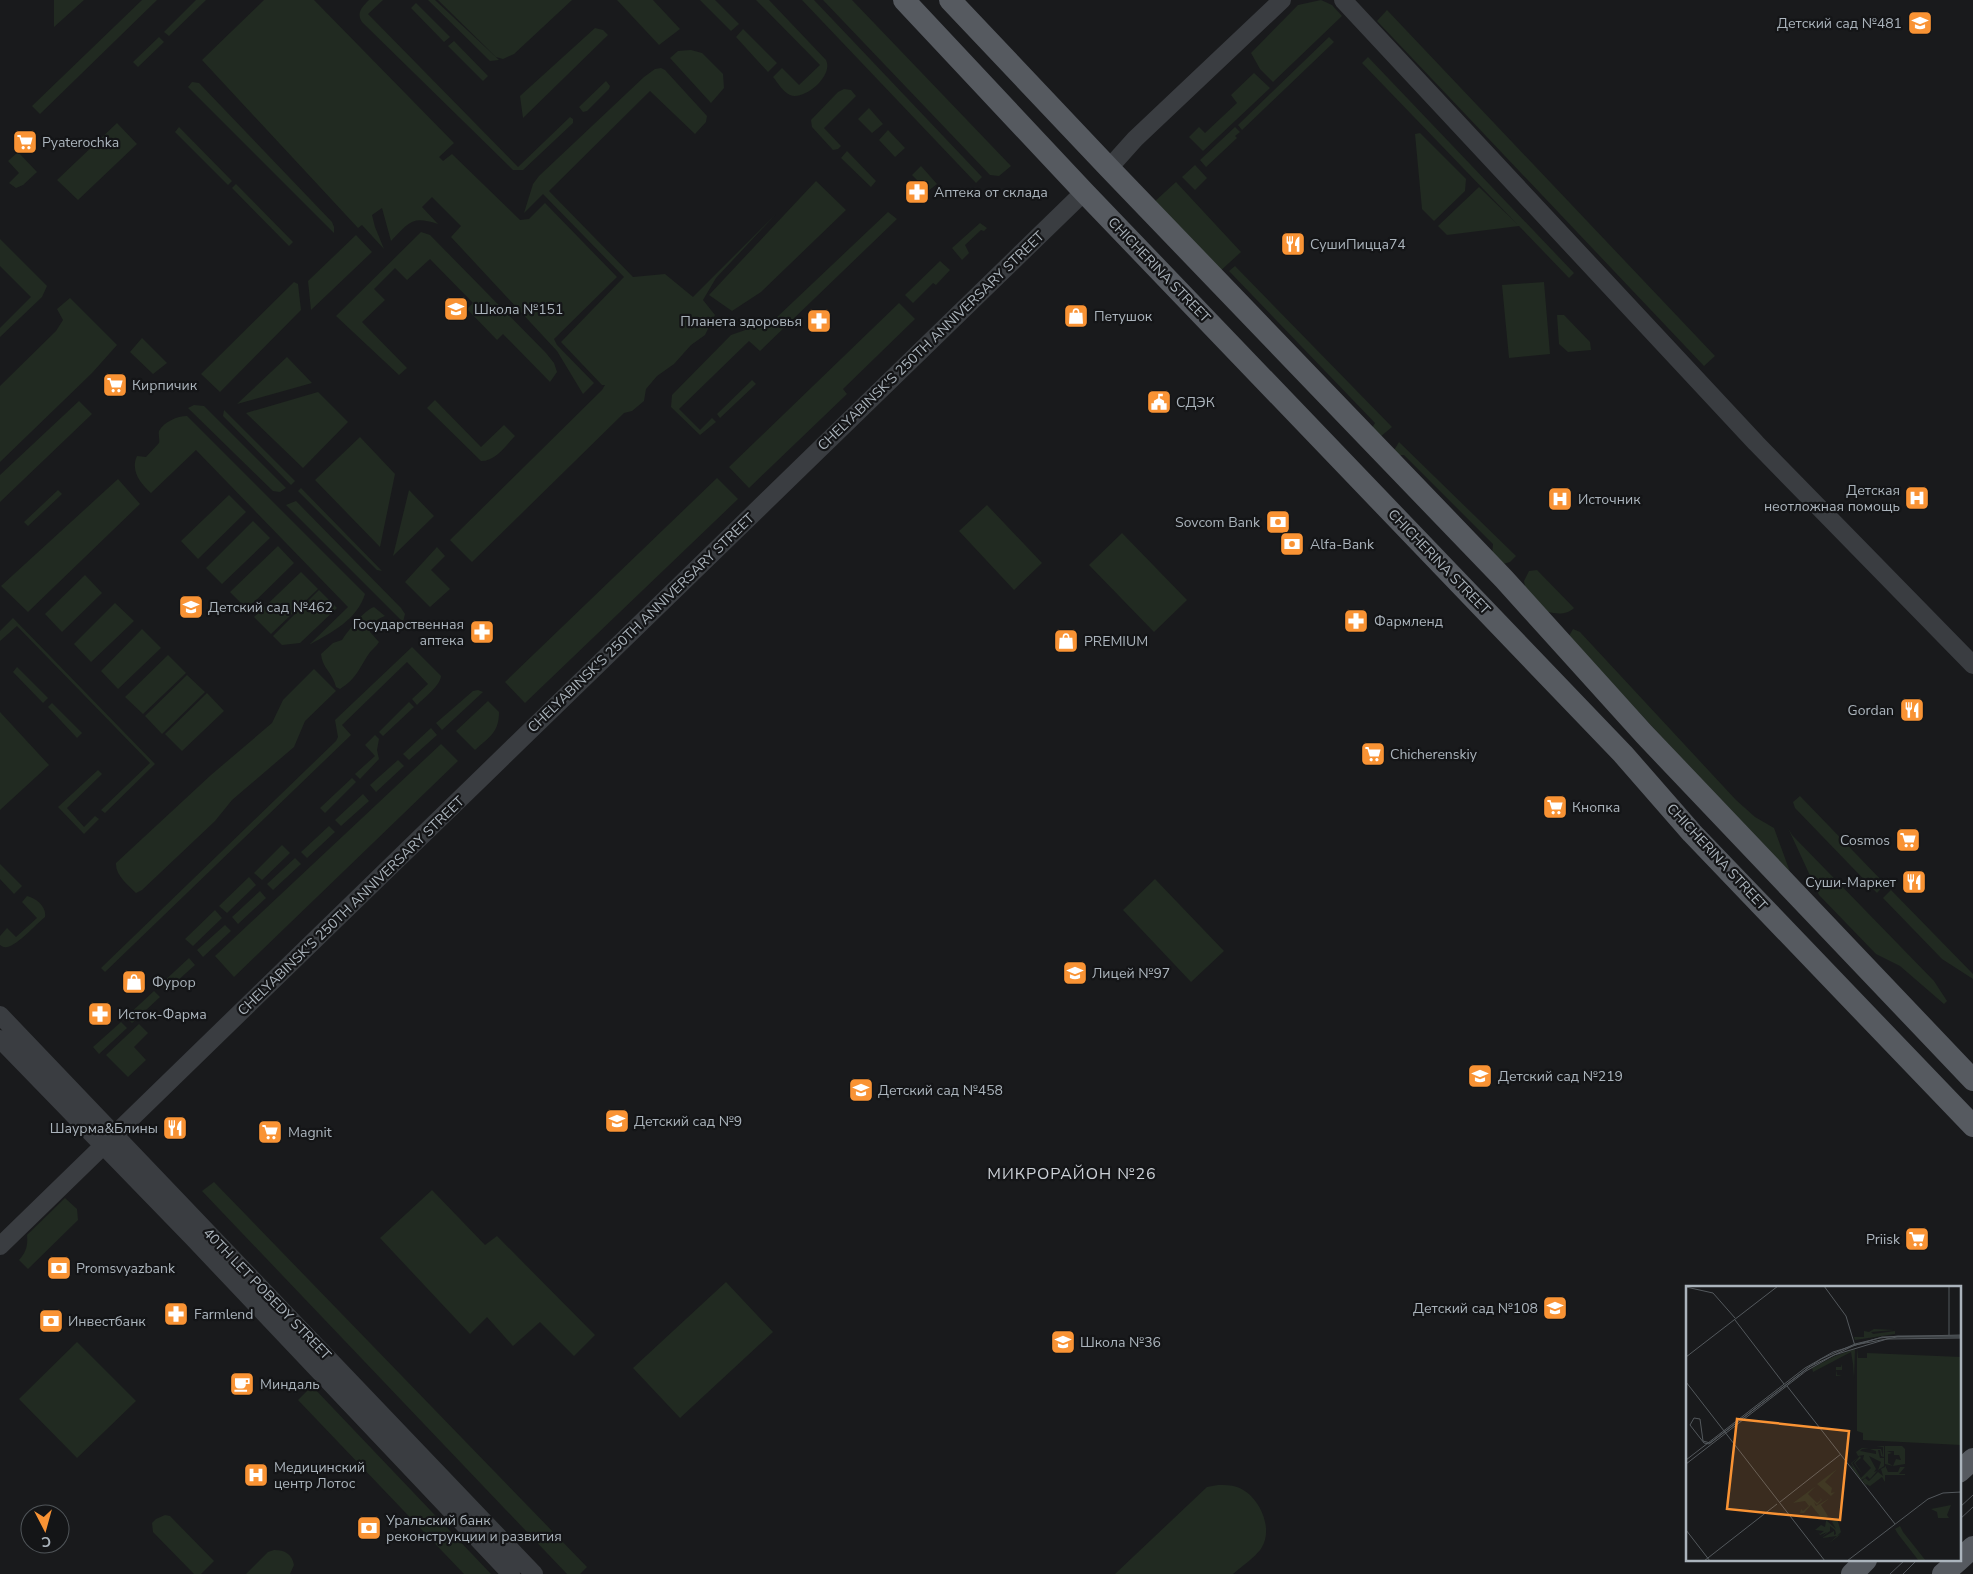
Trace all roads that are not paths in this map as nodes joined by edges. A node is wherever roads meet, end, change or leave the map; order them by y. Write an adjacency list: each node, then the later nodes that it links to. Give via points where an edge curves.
1 (904, 0): 6 (main road, CHICHERINA STREET)
2 (950, 0): 5 (main road)
3 (1282, 0): 5 (street, CHELYABINSK'S 250TH ANNIVERSARY STREET, via 1135,139)
4 (1343, 0): 7 (street, via 1756,443)
5 (1109, 168): 6 (main road, CHELYABINSK'S 250TH ANNIVERSARY STREET); 8 (main road, via 1504,579)
6 (1084, 192): 9 (main road, CHICHERINA STREET); 14 (street, CHELYABINSK'S 250TH ANNIVERSARY STREET)
7 (1973, 665)
8 (1644, 734): 9 (main road); 12 (main road)
9 (1622, 754): 13 (main road, CHICHERINA STREET, via 1692,833)
10 (0, 1015): 14 (street, 40TH LET POBEDY STREET)
11 (0, 1039): 14 (street, 40TH LET POBEDY STREET)
12 (1973, 1080)
13 (1973, 1126)
14 (110, 1140): 15 (street, CHELYABINSK'S 250TH ANNIVERSARY STREET); 16 (street, 40TH LET POBEDY STREET)
15 (0, 1246)
16 (314, 1354): 23 (street, 40TH LET POBEDY STREET); 24 (street, 40TH LET POBEDY STREET)
17 (1973, 1459): 18 (main road)
18 (1960, 1471)
19 (1973, 1548): 20 (main road)
20 (1960, 1559)
21 (1864, 1562): 25 (main road)
22 (1957, 1562): 26 (main road)
23 (511, 1574)
24 (534, 1574)
25 (1852, 1574)
26 (1943, 1574)

